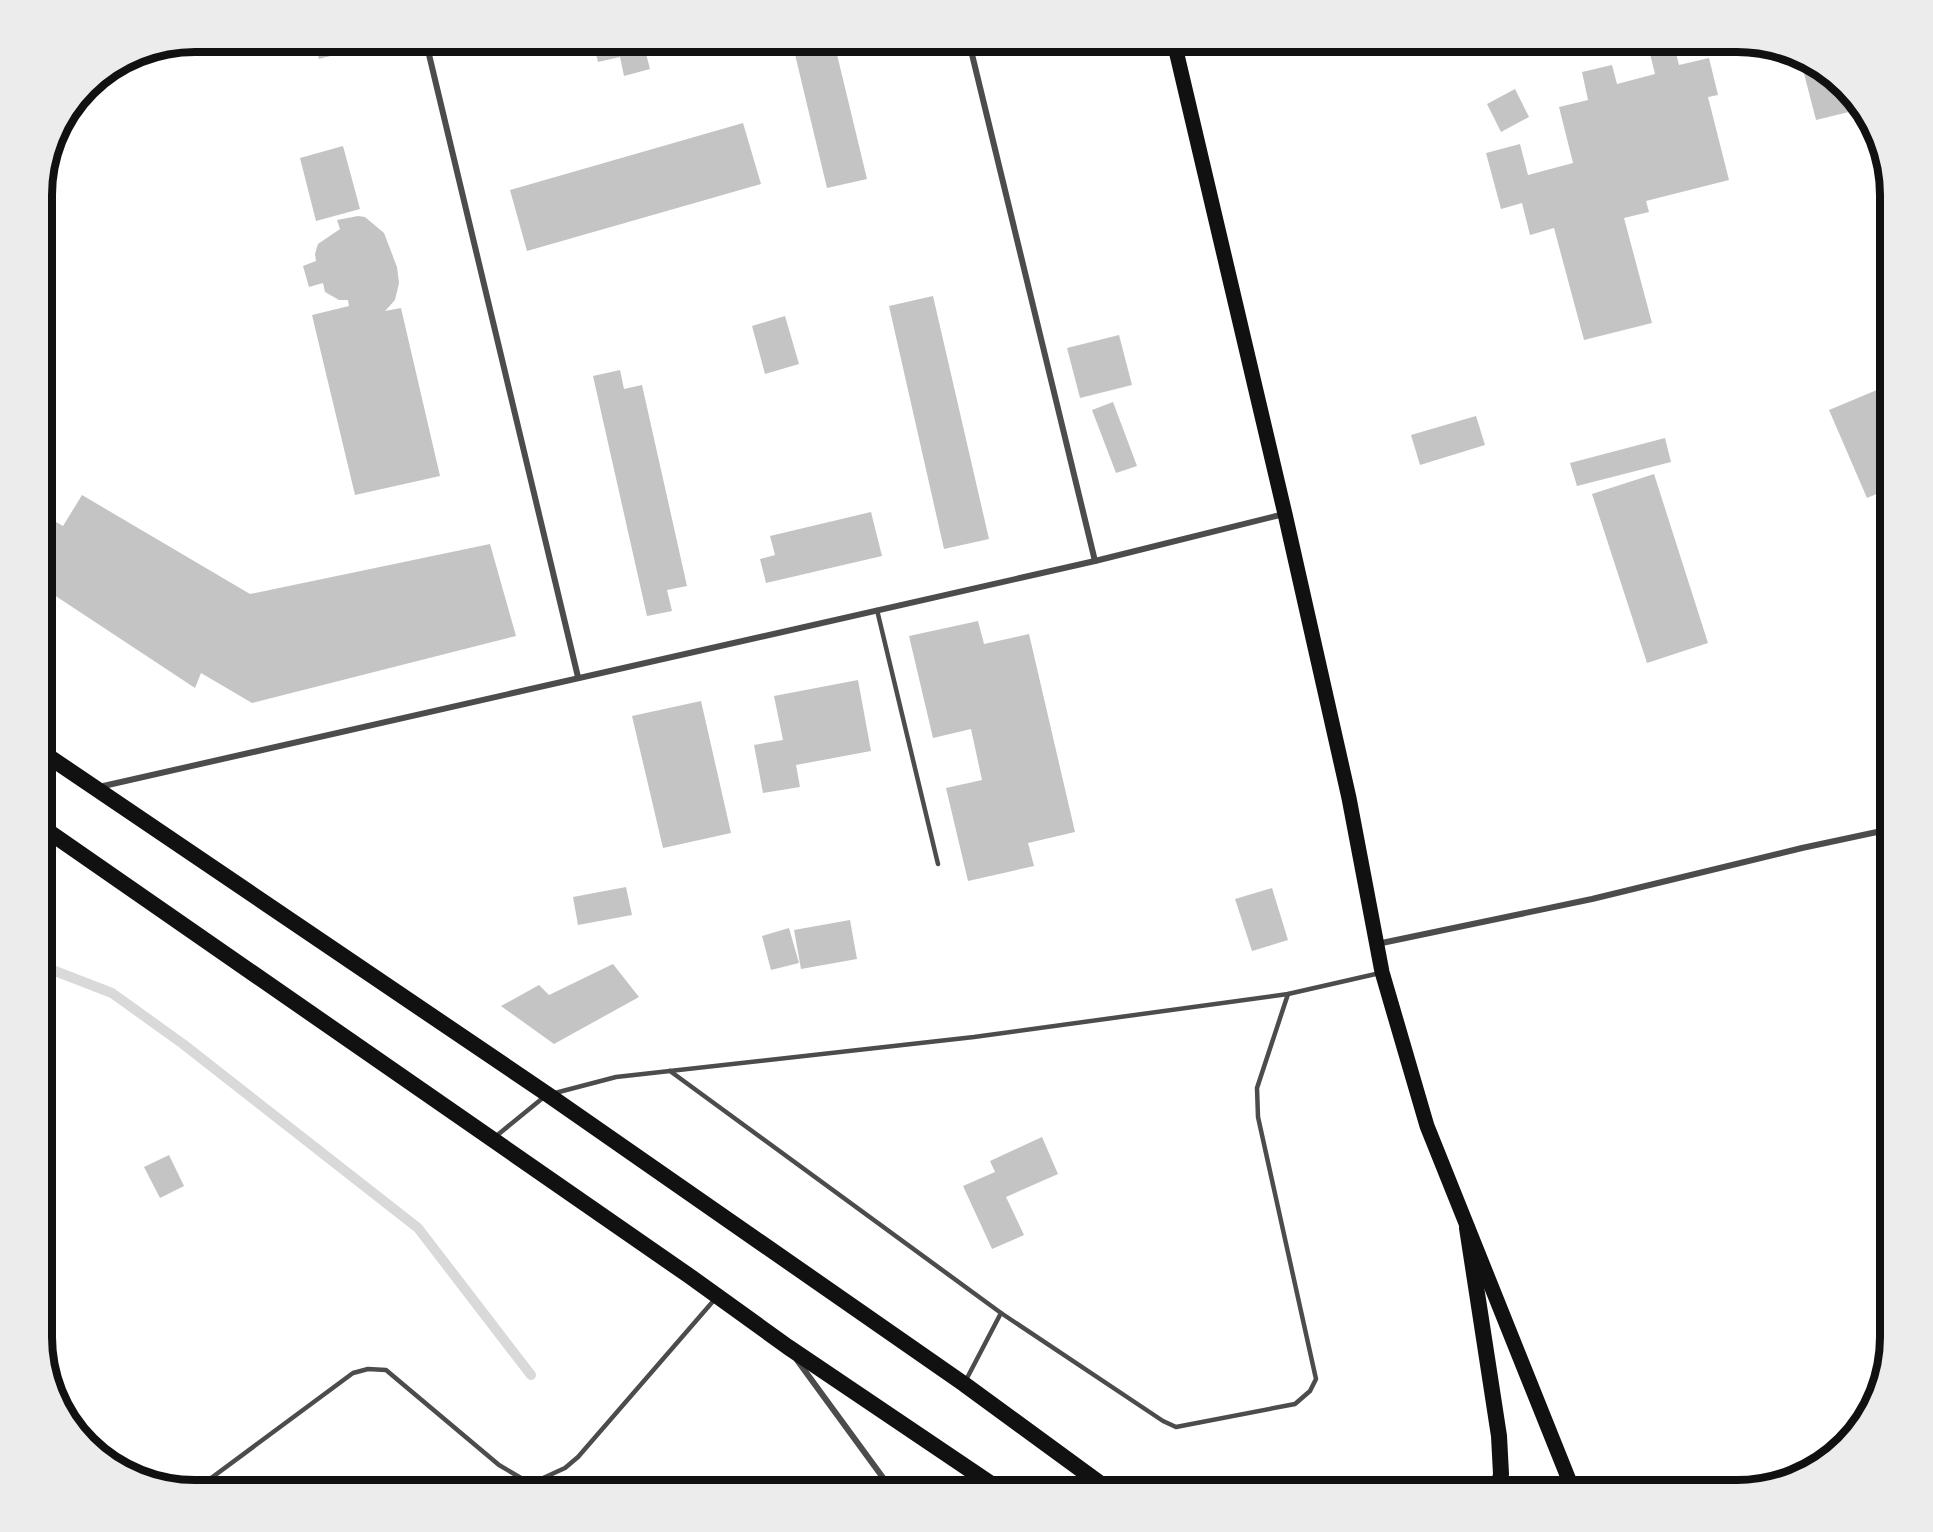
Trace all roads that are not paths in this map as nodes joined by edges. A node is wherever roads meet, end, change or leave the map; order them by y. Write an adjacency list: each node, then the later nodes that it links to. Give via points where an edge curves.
1 (972, 52): 5 (street)
2 (1176, 52): 4 (main road)
3 (429, 53): 7 (street)
4 (1285, 514): 5 (street); 13 (main road, via 1349,798)
5 (1095, 561): 6 (street)
6 (878, 610): 7 (street); 12 (lane)
7 (578, 678): 9 (street)
8 (53, 761): 9 (highway)
9 (93, 788): 17 (highway)
10 (1880, 831): 13 (street)
11 (53, 835): 18 (highway)
12 (938, 864)
13 (1377, 945): 14 (main road)
14 (1382, 972): 15 (lane); 19 (main road, via 1427,1126)
15 (1288, 994): 16 (lane, via 974,1037); 21 (lane, via 1257,1088 1258,1117 1316,1379 1310,1391 1295,1404 1176,1427)
16 (670, 1071): 17 (lane, via 616,1077); 21 (lane)
17 (548, 1094): 18 (lane); 23 (highway)
18 (492, 1139): 20 (highway)
19 (1467, 1228): 28 (highway, via 1499,1436); 29 (main road)
20 (718, 1296): 22 (highway); 24 (lane, via 578,1457 541,1479 521,1478 499,1465 386,1370 368,1369 353,1373)
21 (1001, 1313): 23 (lane)
22 (788, 1347): 25 (street); 26 (highway)
23 (964, 1384): 27 (highway)
24 (209, 1480)
25 (885, 1480)
26 (985, 1480)
27 (1095, 1480)
28 (1499, 1480)
29 (1569, 1480)

